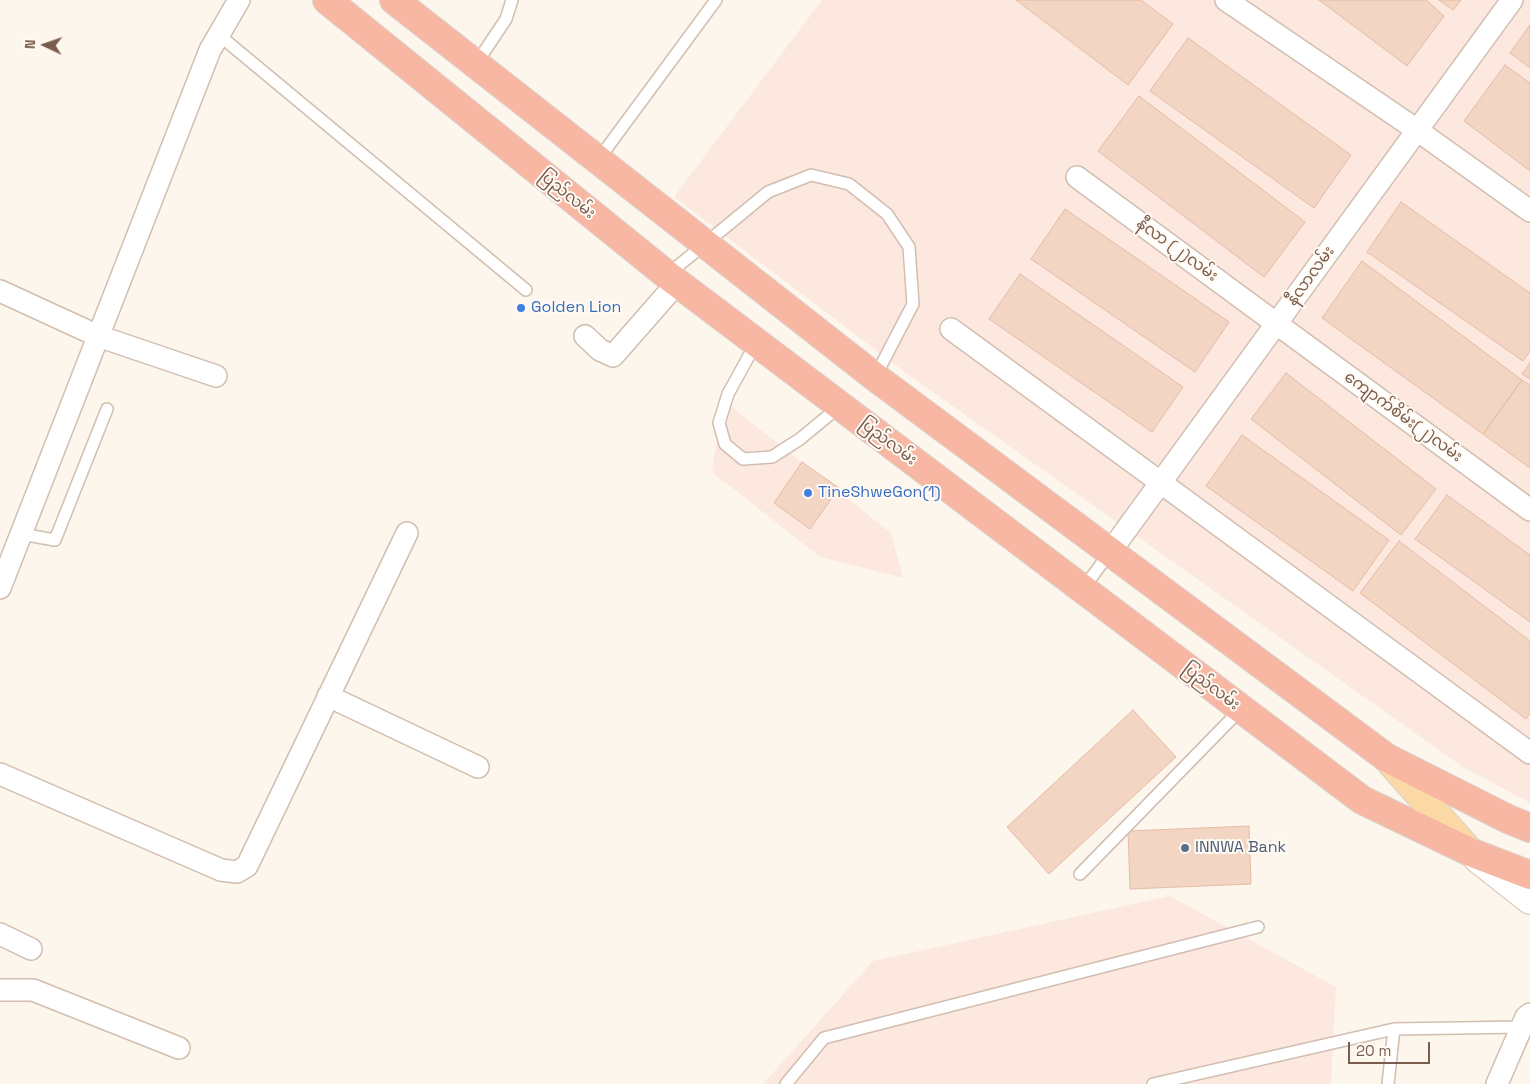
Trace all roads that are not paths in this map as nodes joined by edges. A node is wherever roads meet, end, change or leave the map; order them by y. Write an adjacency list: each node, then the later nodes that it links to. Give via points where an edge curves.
1 (239, 0): 8 (street)
2 (328, 0): 15 (highway, ပြည်လမ်း)
3 (394, 0): 9 (highway, ပြည်လမ်း)
4 (512, 0): 9 (lane, via 506,19)
5 (716, 0): 11 (lane)
6 (1226, 0): 10 (street)
7 (1512, 0): 10 (street, နီလာလမ်း)
8 (219, 35): 16 (lane); 20 (street, via 210,50)
9 (476, 64): 11 (highway, ပြည်လမ်း)
10 (1417, 130): 13 (street); 18 (street, နီလာလမ်း)
11 (598, 160): 14 (highway, ပြည်လမ်း)
12 (1077, 177): 18 (street, နီလာ (၂)လမ်း)
13 (1530, 211)
14 (705, 244): 15 (lane); 24 (highway, ပြည်လမ်း); 24 (lane, via 768,192 811,176 849,184 887,214 909,248 913,304)
15 (672, 279): 21 (street, via 613,356 600,350); 22 (highway, ပြည်လမ်း)
16 (526, 290)
17 (0, 291): 20 (street)
18 (1276, 324): 27 (street, နီလာလမ်း); 28 (street, ကျောက်စိမ်း(၂)လမ်း)
19 (951, 329): 27 (street)
20 (98, 336): 23 (street); 30 (street)
21 (585, 336)
22 (756, 343): 25 (highway, ပြည်လမ်း); 25 (lane, via 728,394 719,423 725,444 743,459 772,457)
23 (216, 376)
24 (875, 377): 31 (highway, ပြည်လမ်း)
25 (840, 406): 33 (highway, ပြည်လမ်း)
26 (107, 409): 30 (lane, via 55,540)
27 (1160, 484): 31 (street, နီလာလမ်း); 36 (street)
28 (1530, 510)
29 (406, 533): 34 (street)
30 (21, 534): 32 (street)
31 (1110, 552): 33 (lane); 37 (highway, ပြည်လမ်း)
32 (0, 588)
33 (1082, 590): 35 (highway, ပြည်လမ်း)
34 (328, 696): 38 (street); 39 (street, via 247,866 237,872 221,870)
35 (1241, 709): 41 (highway, ပြည်လမ်း, via 1362,800); 42 (lane)
36 (1530, 753)
37 (1387, 758): 40 (highway, ပြည်လမ်း); 41 (main road, ပြည်လမ်း)
38 (478, 767)
39 (0, 774)
40 (1530, 828)
41 (1470, 852): 43 (highway, ပြည်လမ်း); 44 (main road)
42 (1080, 874)
43 (1530, 875)
44 (1530, 900)
45 (1258, 927): 52 (lane, via 824,1038)
46 (0, 934): 47 (street)
47 (31, 949)
48 (0, 990): 51 (street, via 33,990)
49 (1526, 1021): 50 (lane); 55 (street)
50 (1394, 1029): 53 (lane); 54 (lane)
51 (179, 1048)
52 (786, 1084)
53 (1153, 1084)
54 (1388, 1084)
55 (1497, 1084)

